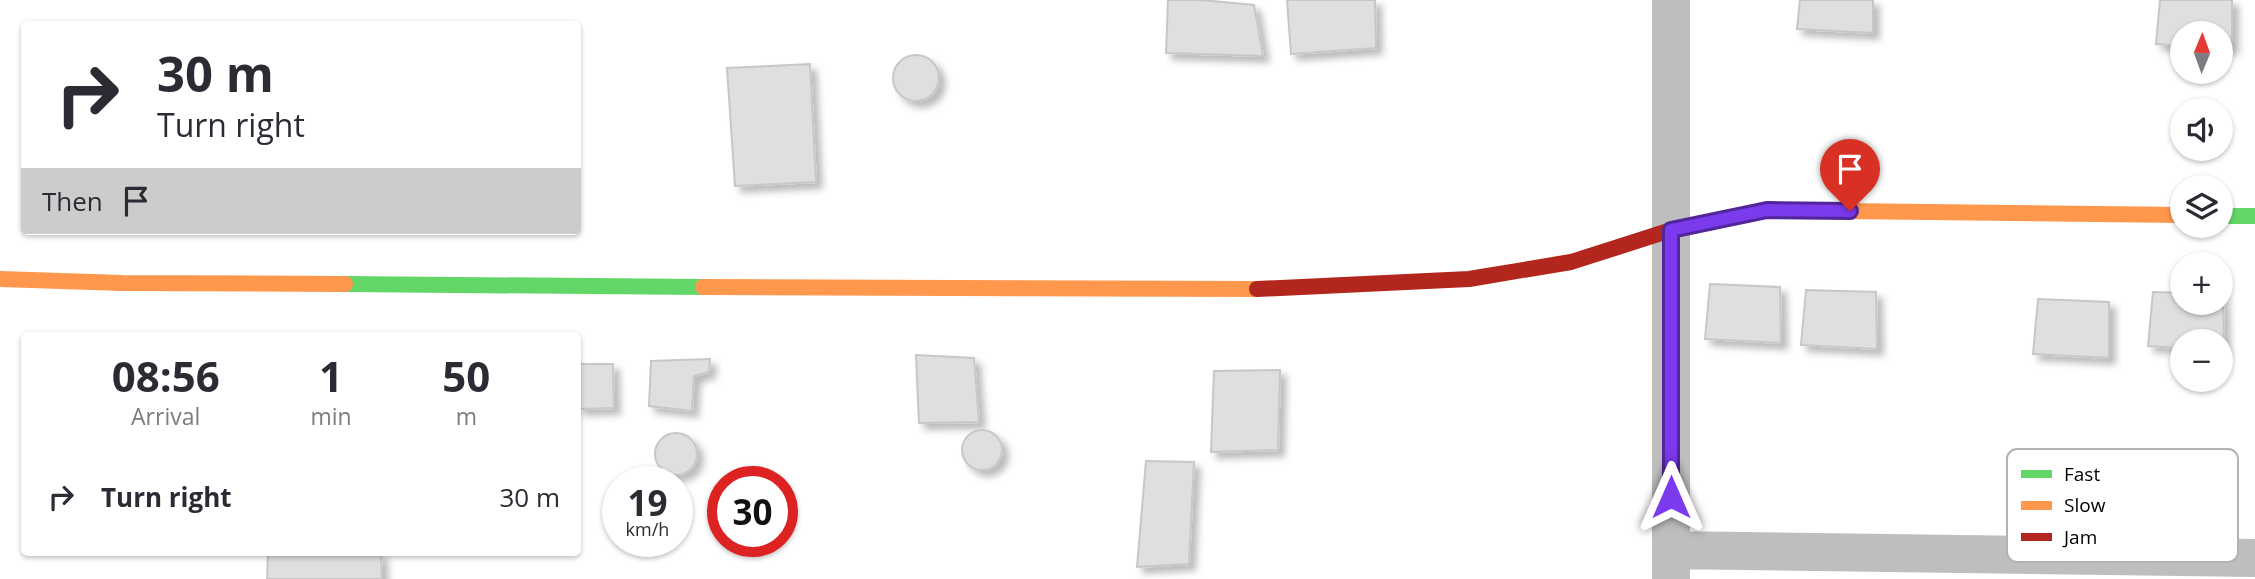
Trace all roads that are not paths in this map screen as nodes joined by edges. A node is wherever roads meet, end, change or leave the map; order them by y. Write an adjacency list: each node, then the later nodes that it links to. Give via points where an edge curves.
1 (1671, 0): 5 (street)
2 (2170, 215): 5 (street, via 1767,210)
3 (2233, 216): 4 (street)
4 (2255, 216)
5 (1671, 230): 6 (street, via 1571,262 1469,279 1235,290); 8 (street)
6 (0, 279)
7 (2007, 561): 8 (street)
8 (1671, 565)

